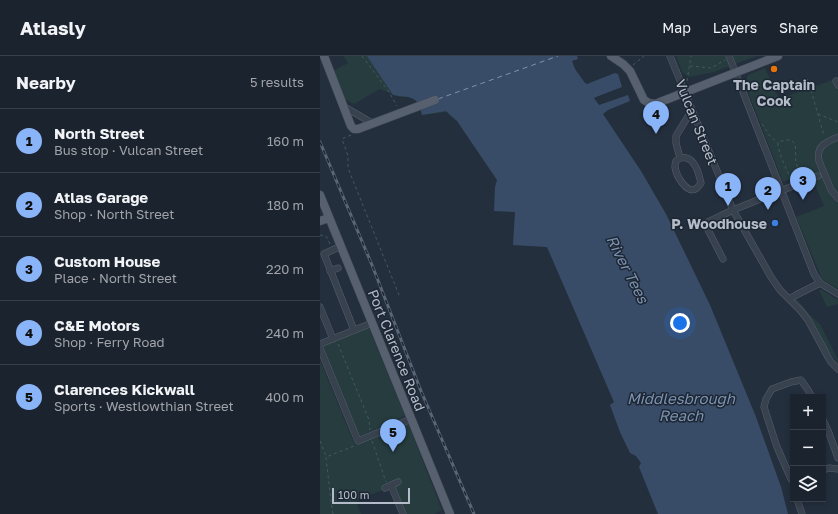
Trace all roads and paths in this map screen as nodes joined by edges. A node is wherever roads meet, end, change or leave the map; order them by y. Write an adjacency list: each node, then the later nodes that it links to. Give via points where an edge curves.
1 (324, 56): 15 (main road)
2 (362, 56): 17 (path)
3 (611, 56): 10 (main road)
4 (644, 56): 10 (path)
5 (670, 56): 13 (street, Vulcan Street)
6 (691, 56): 9 (path)
7 (778, 56): 11 (main road)
8 (729, 57): 9 (path, via 711,68); 11 (street)
9 (690, 66): 13 (path)
10 (627, 68): 13 (main road, via 644,100 649,103 655,104)
11 (735, 73): 13 (main road); 28 (street)
12 (807, 79): 18 (path)
13 (685, 93): 16 (street, Vulcan Street)
14 (435, 100): 17 (main road)
15 (343, 106): 21 (street); 22 (main road)
16 (692, 110): 26 (street, via 676,136); 31 (street, Vulcan Street)
17 (401, 112): 21 (main road)
18 (818, 114): 20 (path); 24 (path)
19 (761, 122): 25 (path)
20 (838, 122)
21 (372, 124): 22 (main road)
22 (352, 132): 42 (path, via 342,139 348,156 348,168)
23 (838, 137): 24 (street)
24 (826, 142): 30 (street, via 819,151 819,161 831,190)
25 (778, 143): 25 (path, via 785,140 793,142 800,175 791,178)
26 (680, 158): 26 (street, via 691,160 701,182 698,188 690,189 682,183 675,169 676,161)
27 (818, 176): 28 (street)
28 (781, 191): 31 (street); 40 (street, via 814,274)
29 (320, 195): 32 (main road, Port Clarence Road)
30 (838, 198)
31 (733, 210): 37 (street, via 708,222 706,226); 43 (street, Vulcan Street, via 771,277)
32 (329, 218): 33 (main road); 35 (main road, Port Clarence Road)
33 (320, 221)
34 (320, 235): 36 (path, via 326,236)
35 (341, 246): 36 (street); 45 (main road, Port Clarence Road)
36 (332, 250): 39 (street, via 324,254)
37 (723, 260)
38 (338, 268): 39 (street)
39 (330, 271): 46 (street)
40 (820, 283): 41 (street); 43 (street)
41 (838, 294)
42 (398, 296)
43 (789, 299): 50 (street, Vulcan Street, via 808,320)
44 (320, 307): 47 (street)
45 (372, 323): 46 (street); 52 (main road, Port Clarence Road)
46 (354, 330): 47 (street)
47 (334, 338): 48 (street); 54 (path, via 369,420)
48 (320, 344)
49 (320, 348): 56 (street)
50 (838, 369)
51 (810, 394): 61 (street, via 801,380 772,389 766,399 764,408)
52 (411, 419): 54 (street); 68 (main road, Port Clarence Road)
53 (826, 426): 58 (street)
54 (371, 436): 56 (street); 63 (path, via 387,484)
55 (320, 441): 57 (path)
56 (358, 442): 57 (path)
57 (326, 457): 66 (path)
58 (838, 458)
59 (826, 469): 60 (street)
60 (838, 469)
61 (790, 476)
62 (398, 482): 63 (street)
63 (391, 485): 64 (street); 67 (street)
64 (385, 488)
65 (798, 502): 69 (street)
66 (333, 514)
67 (403, 514)
68 (450, 514)
69 (802, 514)

